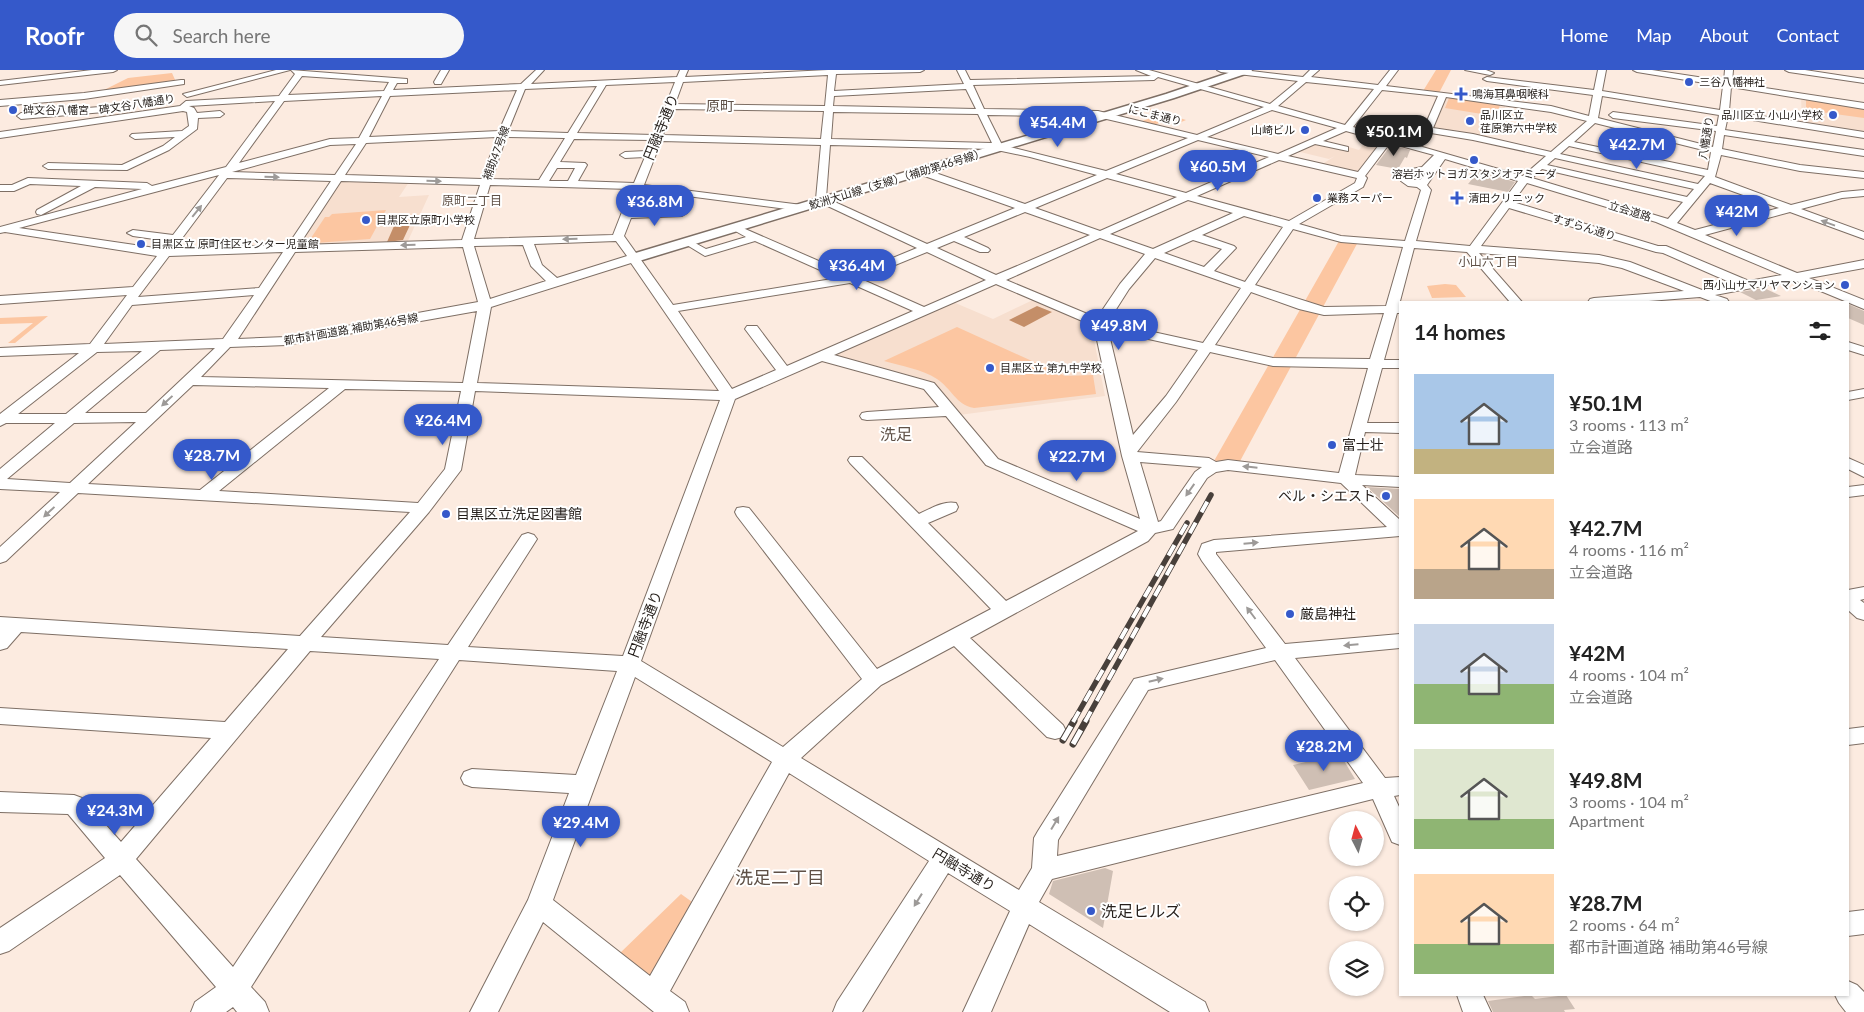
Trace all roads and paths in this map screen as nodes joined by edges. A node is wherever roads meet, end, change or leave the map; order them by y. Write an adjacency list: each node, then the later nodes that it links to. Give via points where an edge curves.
1 (113, 70): 25 (street)
2 (179, 70): 36 (street)
3 (286, 70): 54 (street)
4 (406, 70): 31 (street)
5 (445, 70): 38 (street)
6 (540, 70): 27 (street, 補助47号線)
7 (879, 70): 24 (street)
8 (920, 70): 24 (street)
9 (961, 70): 43 (street)
10 (1068, 70): 33 (street)
11 (1131, 70): 29 (street)
12 (1140, 70): 44 (street)
13 (1221, 70): 21 (street)
14 (1315, 70): 30 (street)
15 (1394, 70): 45 (street)
16 (1469, 70): 40 (street)
17 (1602, 70): 47 (street)
18 (1637, 70): 41 (street)
19 (1729, 70): 41 (street, 八幡通り)
20 (1788, 70): 35 (street)
21 (1244, 71): 30 (street); 44 (main road, 鮫洲大山線（支線）（補助第46号線）)
22 (298, 72): 31 (street); 53 (street)
23 (782, 72): 24 (street); 28 (street)
24 (832, 72): 28 (street); 49 (street)
25 (50, 74): 39 (street); 52 (street)
26 (519, 76): 27 (street)
27 (532, 76): 46 (street, 補助47号線)
28 (681, 77): 42 (street); 57 (street, 円融寺通り)
29 (1160, 78): 33 (street, via 1117,82); 44 (street)
30 (1306, 79): 45 (street); 59 (street)
31 (396, 80): 34 (street); 48 (street)
32 (464, 80): 38 (street)
33 (1078, 80): 43 (street)
34 (410, 81)
35 (1864, 81)
36 (181, 82): 52 (street); 54 (street)
37 (428, 82): 38 (street)
38 (438, 82)
39 (0, 83)
40 (1484, 83): 47 (street); 50 (street); 66 (street, via 1551,109)
41 (1728, 83): 51 (street); 61 (street, 八幡通り)
42 (602, 84): 46 (street); 76 (street)
43 (968, 85): 49 (street); 62 (street)
44 (1198, 87): 59 (street, 立会道路); 64 (main road, 鮫洲大山線（支線）（補助第46号線）)
45 (1380, 87): 50 (street); 68 (street, via 1350,125)
46 (521, 88): 48 (street); 72 (street, 補助47号線)
47 (1599, 93): 61 (street); 66 (street)
48 (387, 94): 53 (street); 79 (street)
49 (831, 94): 60 (street)
50 (1443, 94): 74 (street, via 1428,130)
51 (1800, 95): 56 (street); 58 (street)
52 (50, 98): 55 (street); 67 (street)
53 (282, 99): 54 (street); 97 (street)
54 (185, 102): 65 (street); 67 (street); 73 (street, 碑文谷八幡通り)
55 (0, 103)
56 (1798, 105)
57 (670, 106): 60 (street, にこま通り); 78 (street, 円融寺通り)
58 (1864, 106)
59 (1272, 107): 68 (street, 立会道路); 77 (street)
60 (829, 110): 62 (street, にこま通り); 82 (street)
61 (1723, 112): 70 (street, 八幡通り); 75 (street, via 1799,121)
62 (982, 113): 64 (street, にこま通り); 84 (street)
63 (220, 114): 65 (street)
64 (1106, 115): 77 (street, にこま通り); 84 (main road, 鮫洲大山線（支線）（補助第46号線）)
65 (194, 116): 71 (street, via 194,127)
66 (1594, 116): 70 (street); 83 (street); 86 (street)
67 (11, 122)
68 (1344, 128): 80 (street, 立会道路); 81 (street)
69 (143, 130): 71 (street, via 134,136)
70 (1720, 131): 86 (street, 八幡通り); 87 (street)
71 (184, 134): 94 (street, via 166,148 124,168)
72 (502, 134): 76 (street); 79 (street); 104 (street, 補助47号線)
73 (0, 135)
74 (1462, 135): 90 (street); 92 (street, via 1456,154)
75 (1864, 135)
76 (571, 136): 78 (street); 93 (street)
77 (1198, 137): 91 (street, にこま通り); 98 (street)
78 (657, 138): 82 (street); 88 (street, 円融寺通り)
79 (364, 140): 97 (street, via 328,142); 102 (street)
80 (1388, 140): 92 (street, 立会道路); 100 (street)
81 (1314, 141): 85 (street); 91 (street)
82 (826, 142): 84 (street); 115 (street, via 821,199)
83 (1567, 142): 90 (street); 101 (street)
84 (1000, 147): 96 (main road, 鮫洲大山線（支線）（補助第46号線）); 98 (street)
85 (1344, 149)
86 (1717, 150): 99 (street, via 1800,168); 101 (street, 八幡通り)
87 (1864, 153)
88 (650, 154): 89 (street); 110 (street, 円融寺通り)
89 (625, 155)
90 (1553, 155): 95 (street); 112 (street)
91 (1279, 156): 100 (street, にこま通り); 114 (street)
92 (1444, 157): 103 (street, 立会道路); 108 (street); 108 (street, via 1435,158 1425,170 1410,172 1406,181)
93 (554, 165): 106 (street); 107 (street, via 582,165)
94 (48, 166)
95 (1540, 166): 103 (street); 116 (street)
96 (920, 172): 115 (main road, 鮫洲大山線（支線）（補助第46号線）); 119 (street)
97 (224, 173): 102 (street, one-way to 102); 109 (street); 136 (street, one-way to 97)
98 (1108, 174): 114 (street); 119 (street)
99 (1864, 175)
100 (1360, 176): 125 (street, via 1359,185)
101 (1711, 176): 112 (street, 八幡通り); 120 (street)
102 (338, 179): 104 (street, one-way to 104); 142 (street)
103 (1524, 180): 117 (street); 124 (street, 立会道路)
104 (486, 182): 106 (street); 138 (street, 補助47号線)
105 (95, 183): 109 (street); 111 (street, via 28,180 14,188); 126 (street)
106 (542, 184): 107 (street)
107 (570, 185): 110 (street)
108 (1420, 185): 140 (street, via 1426,190)
109 (160, 187): 126 (street)
110 (638, 187): 118 (street); 123 (street, 円融寺通り)
111 (0, 188)
112 (1701, 188): 116 (street, 八幡通り)
113 (1864, 193): 120 (street)
114 (1186, 196): 121 (street); 130 (street)
115 (824, 201): 118 (main road, 鮫洲大山線（支線）（補助第46号線）); 141 (street)
116 (1691, 201): 124 (street, 八幡通り)
117 (1508, 204): 143 (street, すずらん通り); 145 (street)
118 (802, 208): 127 (main road, 鮫洲大山線（支線）（補助第46号線）)
119 (1027, 209): 130 (street); 134 (street)
120 (1792, 210): 128 (street); 132 (street, one-way to 120)
121 (1243, 212): 125 (street); 131 (street)
122 (682, 213): 123 (street)
123 (626, 215): 135 (street, 円融寺通り)
124 (1670, 224): 128 (street, 立会道路)
125 (1290, 225): 140 (street, via 1341,239); 157 (street)
126 (5, 228): 146 (street)
127 (736, 228): 133 (street); 139 (main road, 鮫洲大山線（支線）（補助第46号線）)
128 (1689, 232): 143 (street, via 1676,233); 152 (street, 立会道路)
129 (133, 233): 136 (street)
130 (1098, 235): 147 (street); 154 (street)
131 (1193, 236): 147 (street); 151 (street, via 1230,248)
132 (1864, 236)
133 (756, 237): 139 (street, via 705,253); 153 (street)
134 (955, 237): 141 (street); 144 (street)
135 (619, 238): 137 (street, one-way to 137); 148 (street)
136 (175, 240): 146 (street)
137 (527, 240): 138 (street); 155 (street, via 537,266)
138 (467, 242): 142 (street, one-way to 142); 166 (street)
139 (688, 242): 148 (main road, 鮫洲大山線（支線）（補助第46号線）)
140 (1410, 244): 145 (street); 169 (street)
141 (928, 248): 153 (street); 154 (street)
142 (291, 249): 146 (street); 159 (street)
143 (1661, 249): 150 (street, via 1650,258); 156 (street, すずらん通り)
144 (984, 250)
145 (1473, 250): 150 (street); 162 (street)
146 (164, 253): 158 (street)
147 (1152, 254): 151 (street); 171 (street, via 1124,287)
148 (634, 258): 155 (street, 都市計画道路 補助第46号線); 168 (street)
149 (1864, 264): 152 (street)
150 (1626, 265): 160 (street)
151 (1205, 273): 157 (street)
152 (1796, 276): 156 (street); 167 (street, 立会道路)
153 (851, 279): 168 (street); 170 (street)
154 (996, 279): 170 (street); 171 (street)
155 (555, 283): 166 (street, 都市計画道路 補助第46号線)
156 (1750, 286): 160 (street)
157 (1247, 287): 169 (street, via 1324,311); 177 (street)
158 (136, 291): 161 (street); 165 (street)
159 (263, 291): 165 (street); 173 (street)
160 (1698, 294): 163 (street); 164 (street)
161 (0, 300)
162 (1515, 301)
163 (1635, 301)
164 (1720, 301)
165 (127, 302): 176 (street)
166 (485, 304): 173 (street, 都市計画道路 補助第46号線, via 286,341); 186 (street)
167 (1864, 305)
168 (670, 309): 188 (street)
169 (1396, 309): 181 (street)
170 (923, 311): 180 (street)
171 (1100, 324): 177 (street); 197 (street)
172 (752, 329): 183 (street)
173 (228, 343): 174 (street, 都市計画道路 補助第46号線); 184 (street)
174 (156, 346): 176 (street, 都市計画道路 補助第46号線); 193 (street)
175 (1849, 346): 178 (street)
176 (94, 348): 179 (street, 都市計画道路 補助第46号線); 194 (street)
177 (1204, 348): 181 (street, via 1273,362); 197 (street, via 1171,399)
178 (1864, 351)
179 (0, 352)
180 (820, 356): 183 (street); 190 (street, via 924,383)
181 (1376, 364): 182 (street); 195 (street)
182 (1399, 364)
183 (784, 372): 188 (street)
184 (189, 381): 185 (street); 192 (street, one-way to 192)
185 (340, 386): 186 (street); 209 (street)
186 (470, 387): 188 (street); 211 (street, via 454,470)
187 (1864, 393): 189 (street)
188 (729, 396): 231 (street, 円融寺通り)
189 (1849, 396)
190 (950, 411): 191 (street); 214 (street, via 992,462)
191 (867, 416)
192 (151, 417): 193 (street); 206 (street)
193 (70, 418): 194 (street); 202 (street)
194 (1, 420)
195 (1358, 427): 196 (street); 203 (street)
196 (1399, 428)
197 (1129, 453): 199 (street); 214 (street, via 1149,517)
198 (856, 460): 213 (street)
199 (1209, 463)
200 (1849, 464): 201 (street)
201 (1864, 472)
202 (0, 477)
203 (1346, 479): 204 (street); 214 (street, one-way to 214, via 1228,464 1211,468 1201,475 1167,525); 215 (street)
204 (1399, 482)
205 (0, 484): 206 (street)
206 (75, 488): 209 (street); 218 (street, one-way to 218)
207 (1864, 490): 208 (street)
208 (1849, 492)
209 (203, 496): 211 (street)
210 (950, 507): 213 (street)
211 (423, 508): 227 (street)
212 (743, 512): 232 (street)
213 (915, 522): 222 (street)
214 (1149, 529): 222 (street, via 1142,537)
215 (1399, 529)
216 (1399, 530): 229 (street, one-way to 216, via 1210,561 1208,548)
217 (528, 539): 230 (street)
218 (0, 557)
219 (1864, 593): 220 (street)
220 (1849, 596)
221 (1849, 601): 223 (street)
222 (1004, 610): 225 (street)
223 (1864, 613)
224 (8, 624): 227 (street); 228 (street)
225 (956, 636): 232 (street); 235 (street)
226 (1399, 641): 229 (street, one-way to 229)
227 (306, 642): 230 (street); 234 (street)
228 (0, 643)
229 (1280, 652): 241 (street); 246 (street, one-way to 229, via 1046,838 1141,684)
230 (452, 653): 231 (street); 252 (street)
231 (630, 664): 238 (street, 円融寺通り); 240 (street)
232 (874, 680): 238 (street)
233 (0, 716): 234 (street)
234 (232, 731): 244 (street)
235 (1055, 731)
236 (1864, 735): 237 (street)
237 (1849, 736)
238 (785, 759): 245 (street, 円融寺通り); 253 (street)
239 (472, 778): 240 (street)
240 (584, 786): 247 (street)
241 (1390, 787): 243 (street); 246 (street)
242 (0, 802): 244 (street, via 74,805)
243 (1399, 830)
244 (122, 858): 251 (street); 252 (street)
245 (944, 858): 248 (street, 円融寺通り); 260 (street, one-way to 260)
246 (1044, 870): 248 (street)
247 (539, 904): 253 (street); 258 (street)
248 (1024, 906): 261 (street); 262 (street, 円融寺通り)
249 (1864, 922): 250 (street)
250 (1849, 924)
251 (0, 942)
252 (234, 989): 256 (street); 257 (street)
253 (654, 995): 259 (street)
254 (1849, 995): 264 (street)
255 (1470, 996): 263 (street)
256 (205, 1012)
257 (255, 1012)
258 (484, 1012)
259 (674, 1012)
260 (847, 1012)
261 (977, 1012)
262 (1195, 1012)
263 (1477, 1012)
264 (1864, 1012)

